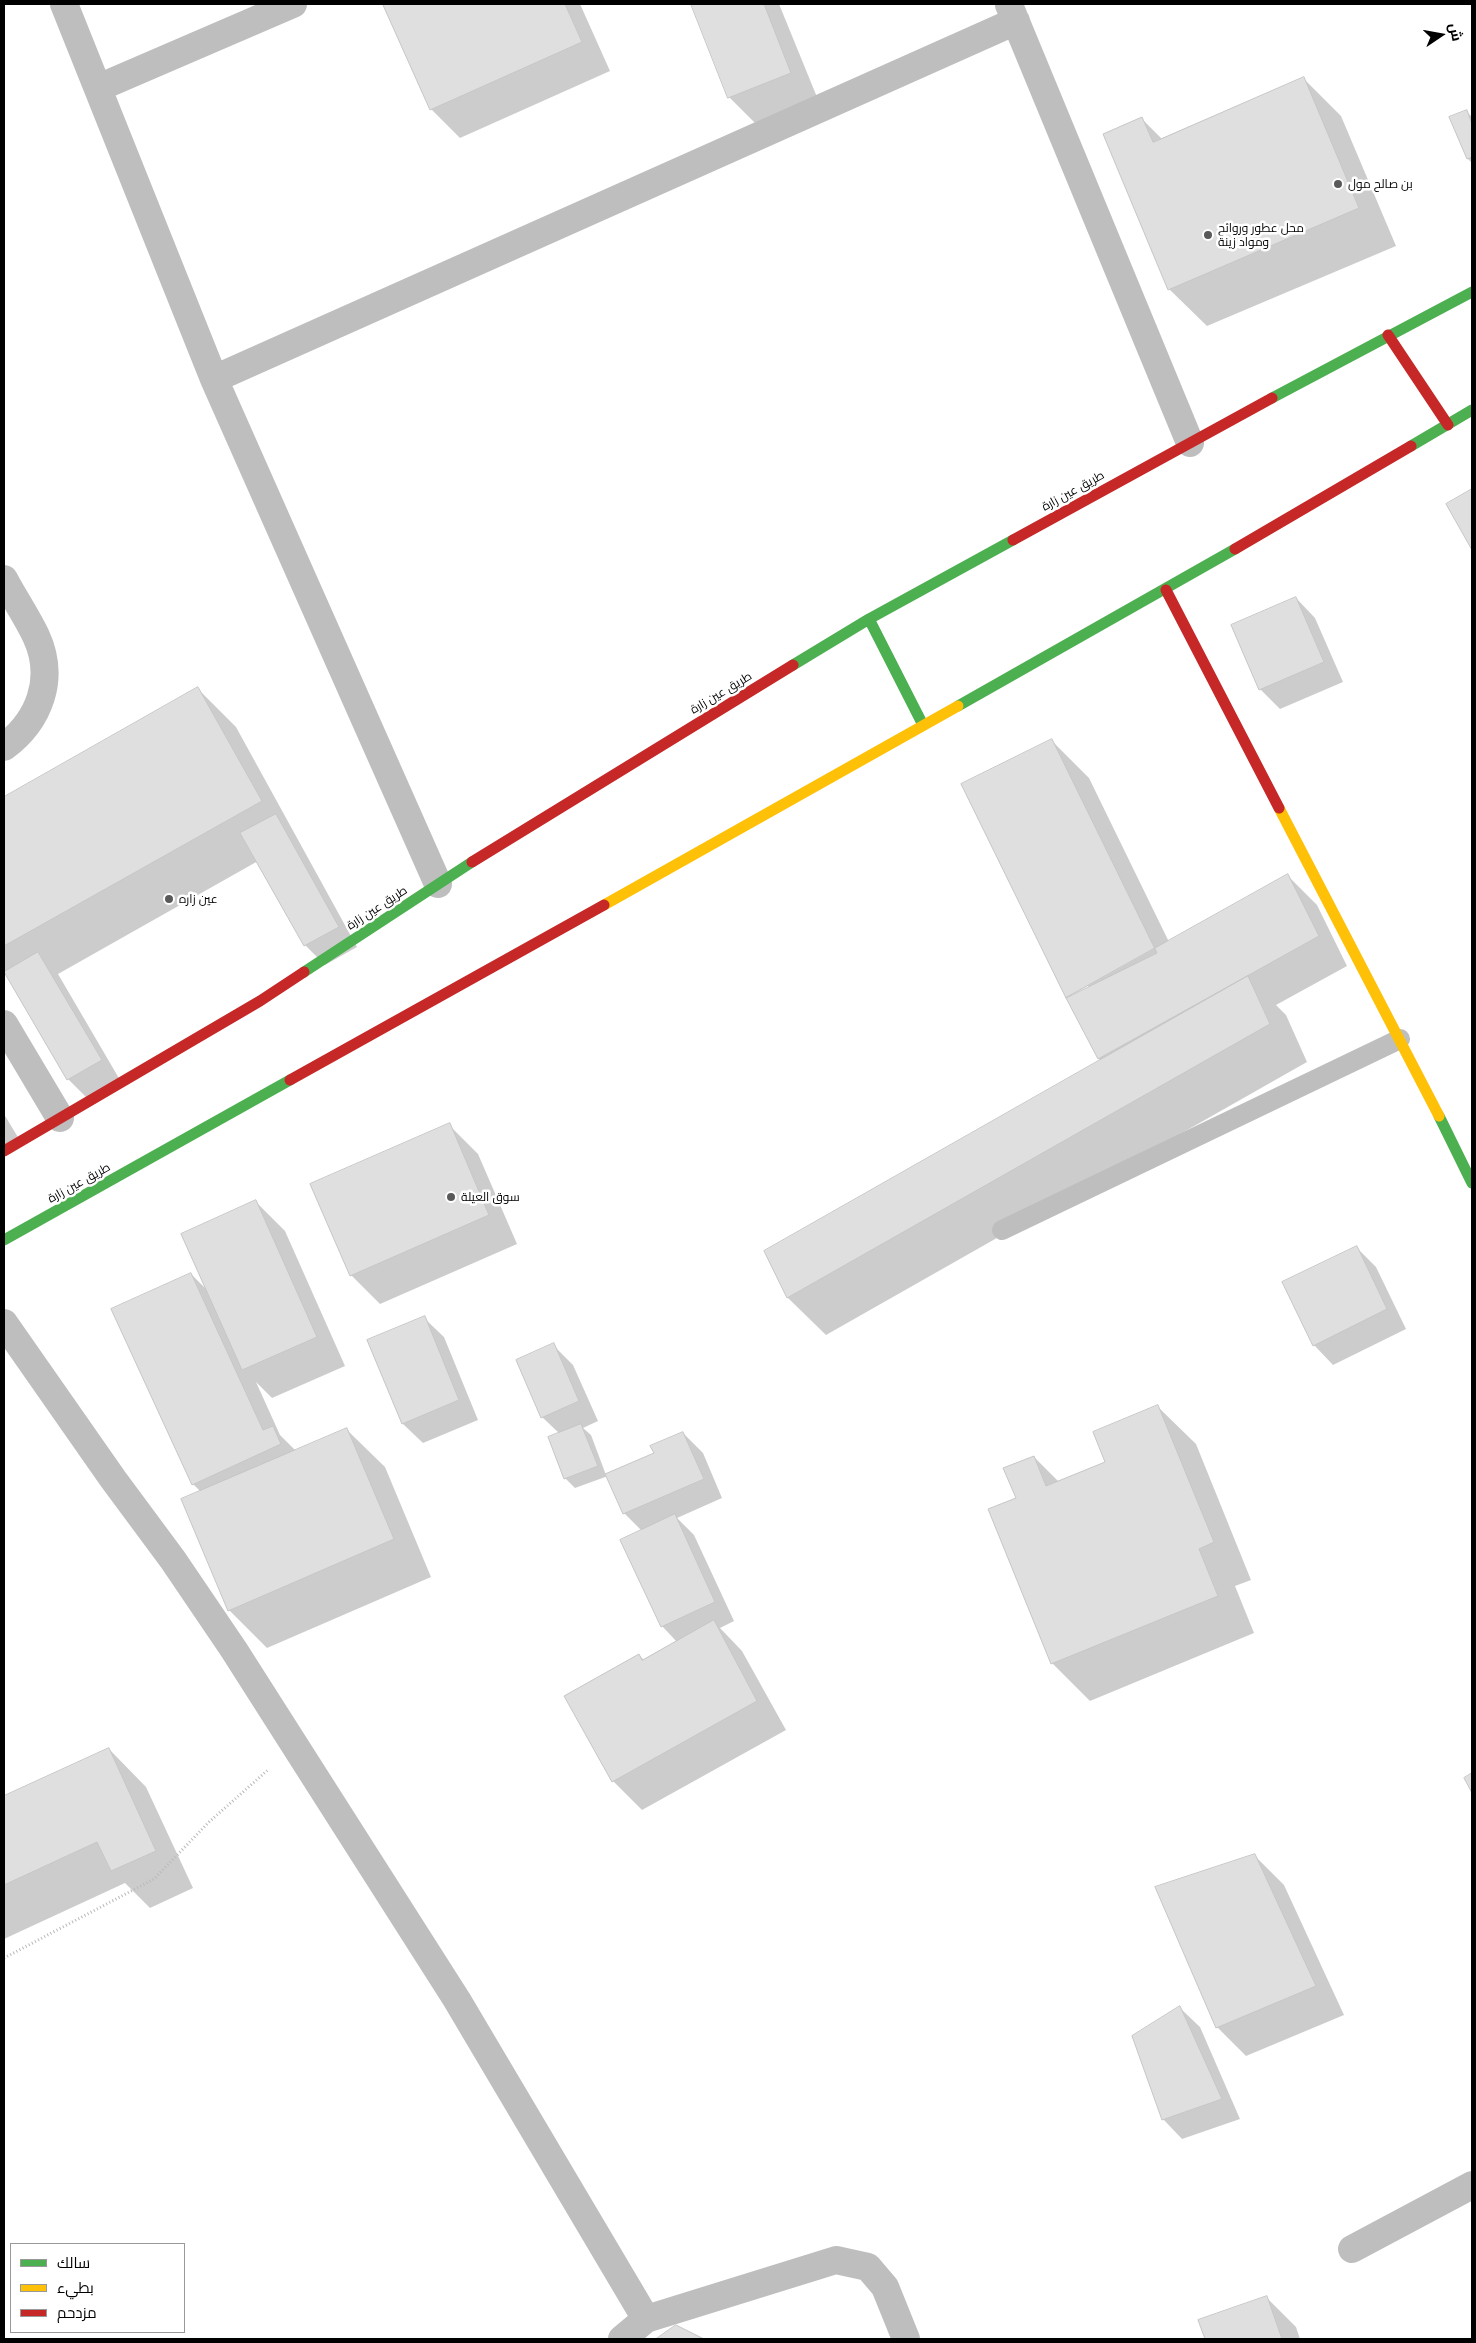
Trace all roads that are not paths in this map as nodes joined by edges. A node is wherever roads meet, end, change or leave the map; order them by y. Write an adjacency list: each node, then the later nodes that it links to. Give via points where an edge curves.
1 (64, 4): 4 (street)
2 (292, 4): 4 (street)
3 (1012, 12): 7 (street); 10 (street)
4 (98, 88): 7 (street)
5 (1472, 292): 6 (main road, طريق عين زارة)
6 (1388, 335): 9 (main road); 10 (main road, طريق عين زارة)
7 (214, 379): 16 (street)
8 (1472, 410): 9 (main road, طريق عين زارة)
9 (1448, 424): 12 (main road, طريق عين زارة)
10 (1190, 442): 13 (main road, طريق عين زارة)
11 (4, 580): 15 (street, via 36,637 44,672 38,708 29,724)
12 (1166, 590): 14 (main road, طريق عين زارة); 18 (main road)
13 (869, 619): 14 (main road); 16 (main road, طريق عين زارة)
14 (923, 725): 23 (main road, طريق عين زارة)
15 (4, 748)
16 (438, 884): 19 (main road, طريق عين زارة, via 260,1001)
17 (4, 1024): 19 (street)
18 (1400, 1039): 21 (main road); 22 (lane)
19 (60, 1118): 20 (main road, طريق عين زارة)
20 (4, 1151)
21 (1472, 1183)
22 (1002, 1230)
23 (4, 1240)
24 (4, 1323): 27 (street, via 173,1560 295,1746 457,2000)
25 (1472, 2185): 26 (street)
26 (1352, 2249)
27 (646, 2319): 28 (street); 29 (street, via 836,2260 868,2267 885,2287)
28 (622, 2339)
29 (906, 2339)

